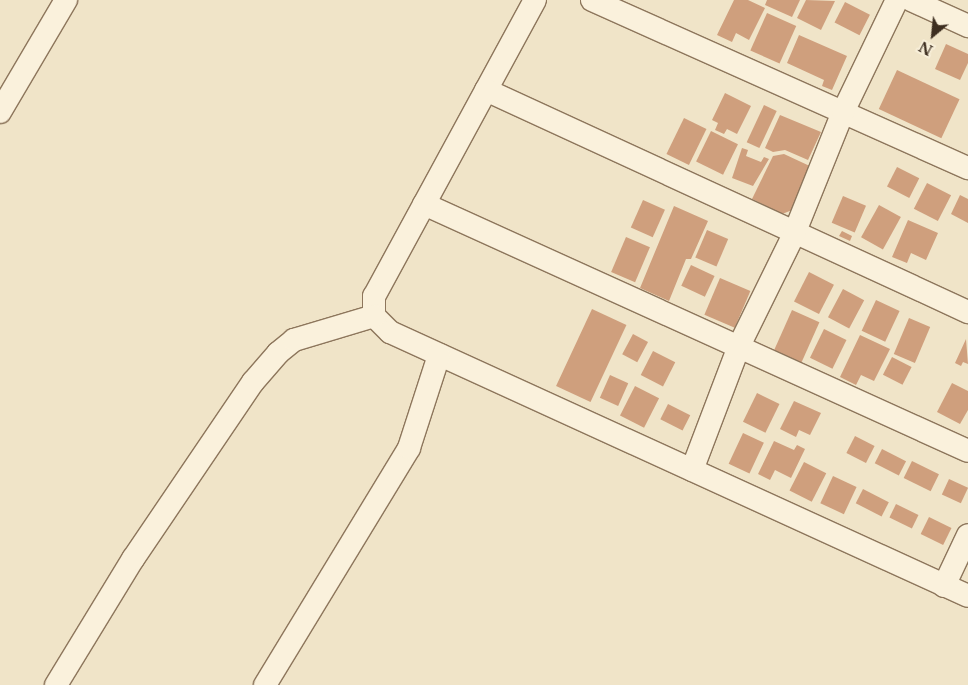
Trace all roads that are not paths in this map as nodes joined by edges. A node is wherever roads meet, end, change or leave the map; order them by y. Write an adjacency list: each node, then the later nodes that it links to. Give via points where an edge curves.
1 (66, 0): 8 (street)
2 (535, 0): 7 (street)
3 (592, 0): 9 (street)
4 (897, 0): 9 (street)
5 (911, 0): 6 (street)
6 (968, 26)
7 (486, 90): 11 (street); 12 (street)
8 (0, 112)
9 (843, 112): 10 (street); 12 (street)
10 (968, 168)
11 (424, 204): 14 (street, via 374,296); 15 (street)
12 (794, 234): 13 (street); 15 (street)
13 (968, 312)
14 (374, 316): 16 (street, via 390,332); 22 (street, via 294,340 278,354 254,382 133,559)
15 (739, 346): 17 (street); 18 (street)
16 (439, 355): 18 (street); 23 (street, via 409,448)
17 (968, 451)
18 (692, 470): 20 (street)
19 (968, 535): 20 (street)
20 (944, 586): 21 (street)
21 (968, 596)
22 (56, 685)
23 (264, 685)

